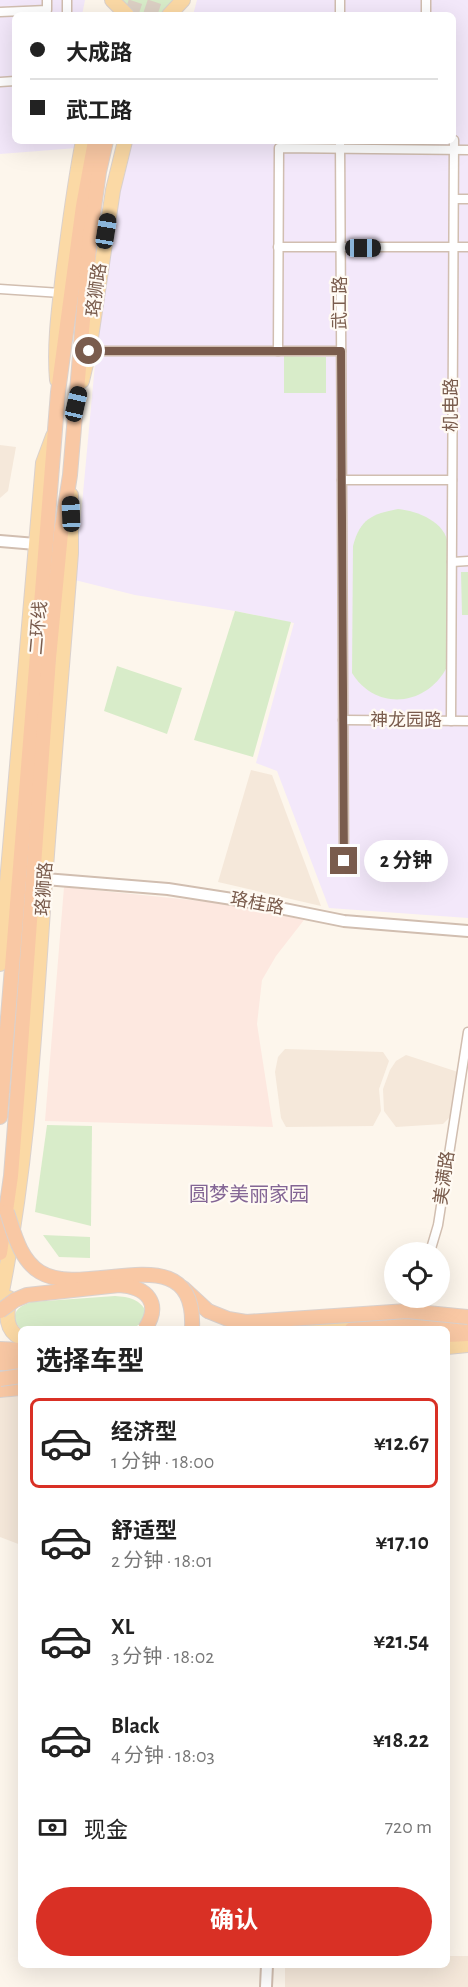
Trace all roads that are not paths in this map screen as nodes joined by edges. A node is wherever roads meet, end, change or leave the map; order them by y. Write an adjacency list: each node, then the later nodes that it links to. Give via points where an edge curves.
1 (183, 0): 2 (main road)
2 (172, 12)
3 (82, 144): 18 (main road, 珞狮路)
4 (94, 144): 23 (highway, 二环线)
5 (105, 144): 19 (highway, 二环线, via 93,207)
6 (111, 144): 19 (highway)
7 (123, 144): 20 (main road, 珞狮路)
8 (454, 144): 9 (street); 10 (street); 11 (street, 机电路)
9 (340, 145): 13 (street, via 279,148); 16 (street, 武工路)
10 (468, 150)
11 (455, 199): 12 (street); 14 (street, 机电路)
12 (468, 199)
13 (278, 247): 16 (street); 21 (street)
14 (453, 247): 15 (street); 16 (street); 28 (street, 机电路)
15 (468, 247)
16 (340, 248): 22 (street, 武工路)
17 (0, 289): 18 (street)
18 (61, 293): 23 (main road, 珞狮路, via 55,353)
19 (85, 296): 24 (highway, 二环线)
20 (89, 351): 21 (street); 24 (main road, 珞狮路)
21 (278, 351): 22 (street)
22 (341, 351): 27 (street, 武工路)
23 (58, 392): 25 (highway, 二环线)
24 (76, 404): 26 (highway, 二环线)
25 (54, 431): 30 (main road, via 43,463); 42 (highway, 二环线)
26 (70, 475): 37 (main road, 珞狮路, via 71,553); 43 (highway, 二环线, via 49,658)
27 (342, 480): 28 (street); 33 (street, 武工路)
28 (452, 480): 32 (street, 机电路)
29 (0, 541): 30 (street)
30 (36, 544): 39 (main road)
31 (468, 561): 32 (street)
32 (452, 562): 34 (street, 机电路)
33 (343, 720): 34 (street, 神龙园路); 36 (street, 武工路)
34 (451, 721): 35 (street, 神龙园路)
35 (468, 721)
36 (344, 861)
37 (45, 879): 38 (street, 珞桂路, via 168,889 344,921); 45 (main road, 珞狮路, via 31,1086 21,1179)
38 (468, 931)
39 (1, 936): 40 (main road)
40 (0, 964)
41 (468, 1032): 44 (street, 美满路)
42 (0, 1117)
43 (6, 1212): 45 (highway, 二环线); 46 (highway, bridge, via 25,1256 41,1272 64,1280 160,1275)
44 (433, 1242)
45 (5, 1254): 47 (main road, 珞狮路); 59 (main road, via 13,1277 7,1322)
46 (183, 1288): 50 (highway, bridge, via 208,1311 246,1322 406,1311); 54 (highway, bridge)
47 (0, 1301)
48 (414, 1308): 51 (street)
49 (0, 1311): 53 (highway, bridge, via 27,1294 131,1286 149,1298 152,1317)
50 (468, 1317): 51 (main road)
51 (411, 1318): 55 (main road)
52 (468, 1322): 56 (highway)
53 (147, 1326)
54 (192, 1326)
55 (310, 1326)
56 (396, 1326)
57 (468, 1334): 58 (highway)
58 (450, 1335)
59 (18, 1336)
60 (0, 1343): 61 (main road)
61 (18, 1343)
62 (468, 1345): 63 (main road)
63 (450, 1347)
64 (0, 1349): 65 (highway)
65 (18, 1350)
66 (0, 1363): 67 (highway)
67 (18, 1363)
68 (0, 1379): 69 (highway, bridge)
69 (18, 1379)
70 (18, 1381): 72 (main road)
71 (18, 1388): 72 (highway)
72 (0, 1390)
73 (267, 1968): 74 (street)
74 (266, 1987)

